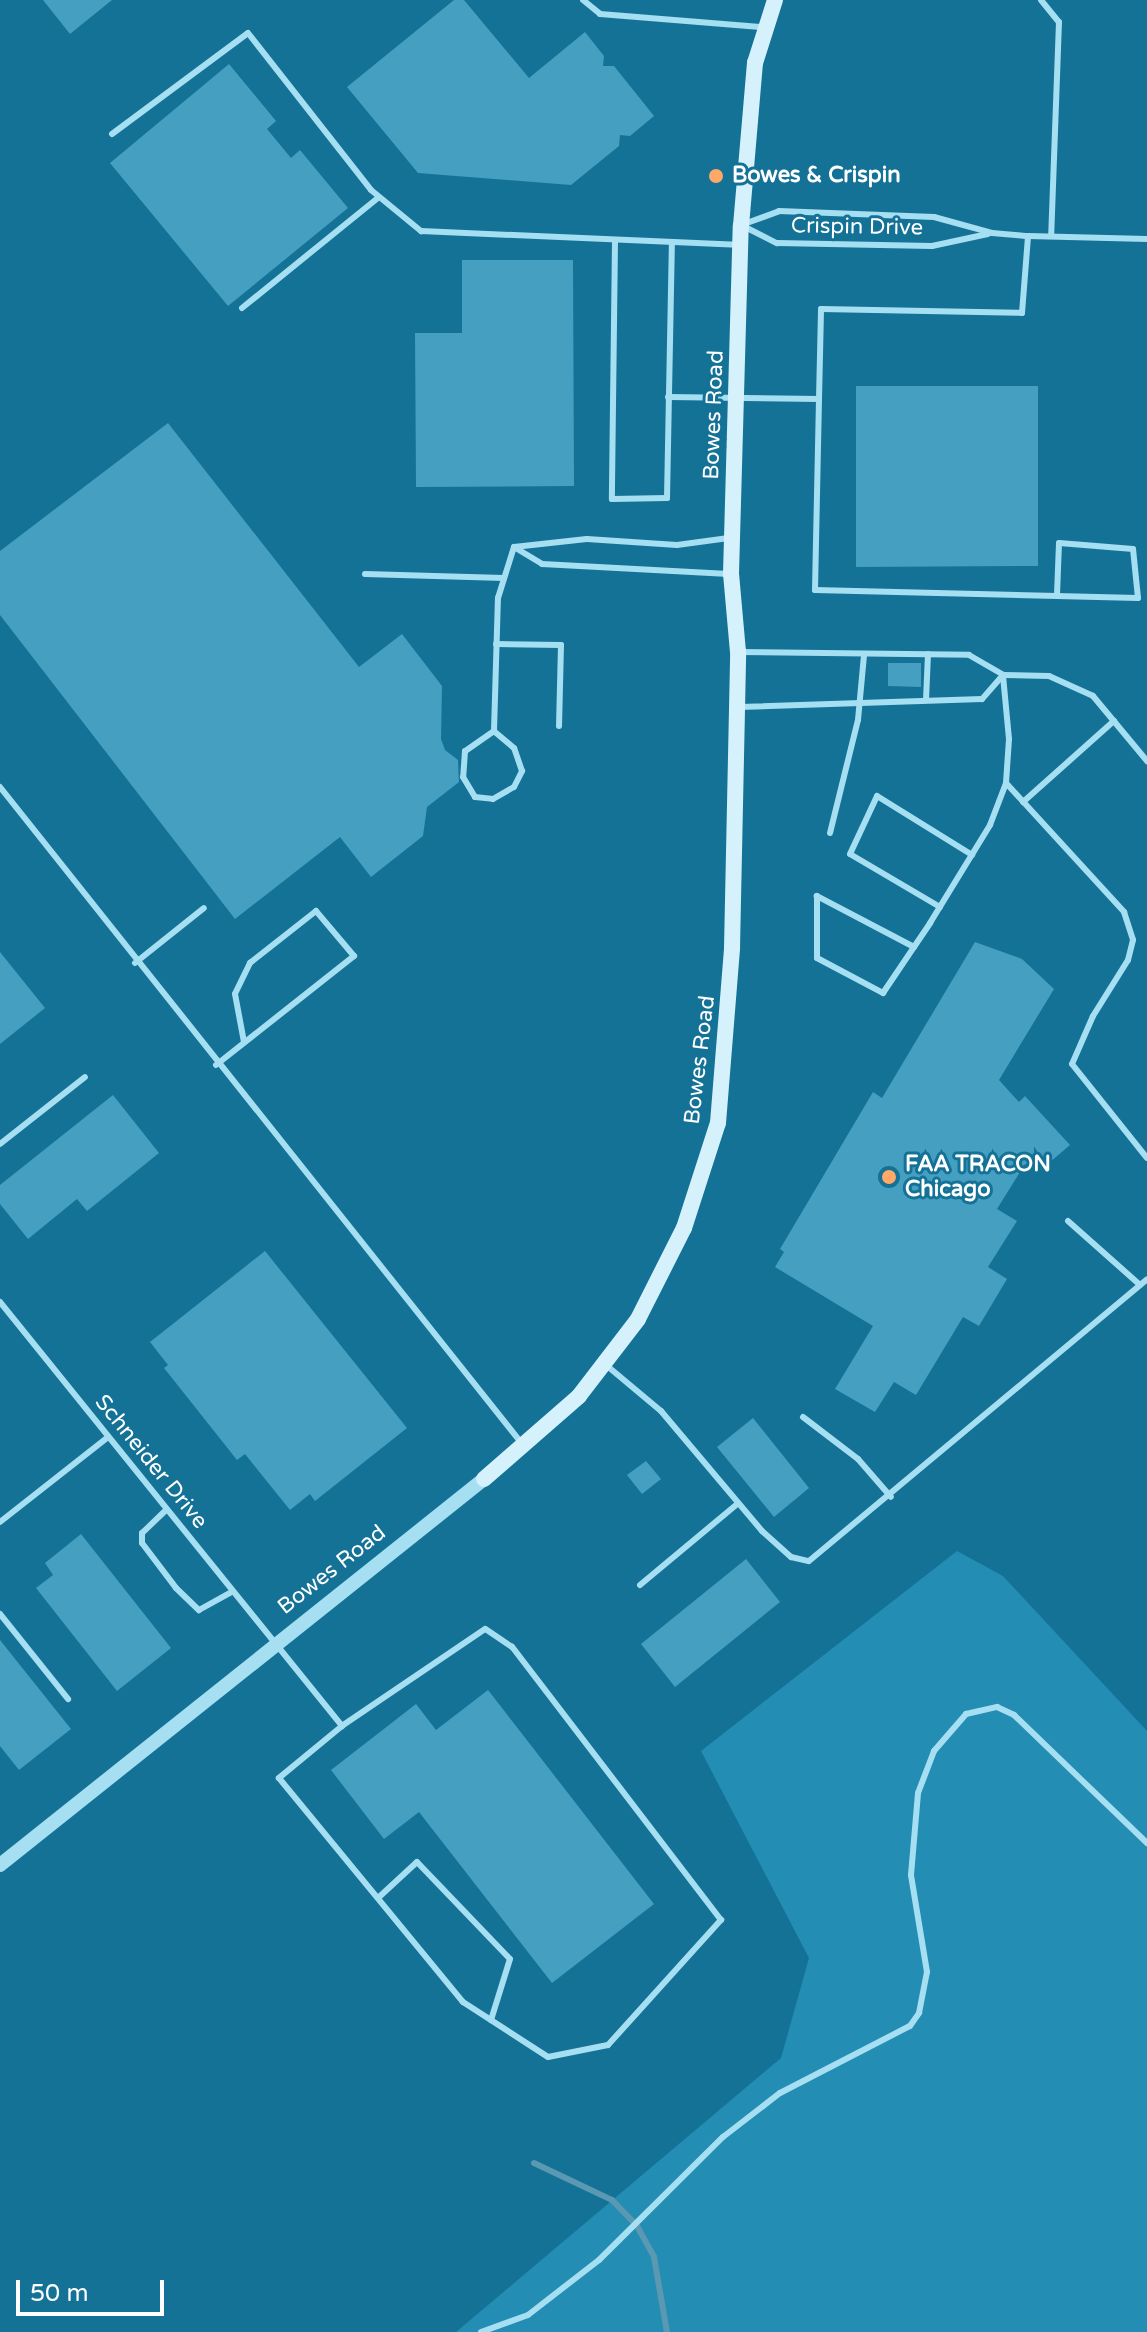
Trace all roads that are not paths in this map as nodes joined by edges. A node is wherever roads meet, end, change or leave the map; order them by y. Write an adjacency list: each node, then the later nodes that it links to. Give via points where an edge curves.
1 (583, 0): 4 (lane, via 600,14)
2 (775, 0): 4 (main road, Bowes Road)
3 (1041, 0): 10 (lane, via 1059,22)
4 (766, 28): 7 (main road, Bowes Road, via 755,63)
5 (112, 134): 6 (lane, via 248,33)
6 (379, 197): 12 (lane, via 421,231); 15 (lane)
7 (741, 226): 8 (lane, Crispin Drive, via 779,211 934,217); 8 (lane, Crispin Drive, via 777,243 932,246); 14 (main road, Bowes Road)
8 (992, 233): 9 (lane, Crispin Drive)
9 (1028, 236): 10 (lane, Crispin Drive); 18 (lane, via 1022,313 821,309)
10 (1051, 236): 11 (lane, Crispin Drive)
11 (1147, 239)
12 (615, 241): 13 (lane); 17 (lane, via 612,499 667,498)
13 (672, 243): 14 (lane); 17 (lane)
14 (740, 245): 16 (main road, Bowes Road)
15 (242, 308)
16 (737, 395): 17 (lane); 18 (lane); 19 (main road, Bowes Road)
17 (668, 397)
18 (819, 399): 24 (lane, via 815,590)
19 (733, 537): 20 (lane, via 677,545 587,539); 22 (main road, Bowes Road)
20 (514, 547): 22 (lane, via 542,564); 23 (lane)
21 (365, 574): 23 (lane)
22 (731, 574): 26 (main road, Bowes Road)
23 (504, 578): 25 (lane)
24 (1057, 596): 24 (lane, via 1059,543 1133,549 1138,598)
25 (496, 644): 34 (lane, via 561,645); 35 (lane)
26 (738, 652): 28 (lane); 32 (main road, Bowes Road)
27 (928, 654): 28 (lane); 29 (lane, via 969,655); 31 (lane)
28 (864, 655): 30 (lane)
29 (1003, 675): 31 (lane, via 982,699); 33 (lane, via 1049,676 1093,696); 37 (lane, via 1009,739)
30 (861, 699): 31 (lane); 32 (lane); 40 (lane)
31 (926, 700)
32 (735, 707): 55 (main road, Bowes Road, via 729,1033 718,1123 684,1228 638,1319)
33 (1114, 721): 36 (lane); 39 (lane)
34 (559, 726)
35 (494, 731): 35 (lane, via 514,748 522,771 514,787 493,799 475,797 463,777 465,751)
36 (1147, 761)
37 (1006, 783): 39 (lane); 41 (lane)
38 (0, 787): 45 (lane)
39 (1023, 802): 50 (lane, via 1124,912 1133,940 1128,960 1093,1016 1072,1064)
40 (830, 833)
41 (972, 855): 42 (lane); 42 (lane, via 877,796 850,854)
42 (940, 907): 44 (lane)
43 (204, 908): 45 (lane)
44 (914, 947): 44 (lane, via 858,918 817,896 817,958 883,993)
45 (135, 963): 47 (lane)
46 (244, 1042): 46 (lane, via 354,956 316,911 250,963 235,994); 47 (lane)
47 (216, 1065): 58 (lane)
48 (85, 1077): 49 (lane)
49 (0, 1144)
50 (1147, 1158)
51 (1068, 1221): 53 (lane)
52 (1147, 1279): 53 (lane)
53 (1140, 1285): 60 (lane)
54 (0, 1302): 57 (lane, Schneider Drive)
55 (606, 1365): 58 (main road, Bowes Road); 61 (lane, via 661,1411)
56 (803, 1417): 60 (lane, via 858,1459)
57 (108, 1437): 62 (lane, Schneider Drive); 63 (lane)
58 (525, 1448): 59 (main road, Bowes Road)
59 (484, 1479): 67 (street, Bowes Road)
60 (891, 1497): 61 (lane, via 809,1561 791,1557)
61 (736, 1505): 64 (lane)
62 (166, 1510): 65 (lane, Schneider Drive); 65 (lane, via 142,1533 142,1543 176,1588 199,1610)
63 (0, 1522)
64 (640, 1585)
65 (232, 1592): 67 (lane, Schneider Drive)
66 (0, 1614): 68 (lane)
67 (274, 1644): 69 (lane, Schneider Drive); 71 (street, Bowes Road)
68 (68, 1699)
69 (342, 1726): 72 (lane, via 279,1778); 73 (lane, via 485,1629 512,1647 721,1920 608,2045 548,2057)
70 (1147, 1843): 74 (lane, via 1014,1715 980,1707 966,1714 934,1751 918,1793 911,1875 927,1972 919,2013 885,2043 771,2100 599,2260 528,2315)
71 (0, 1865)
72 (378, 1898): 73 (lane, via 463,2002); 73 (lane, via 417,1862 510,1959)
73 (491, 2020)
74 (481, 2332)

